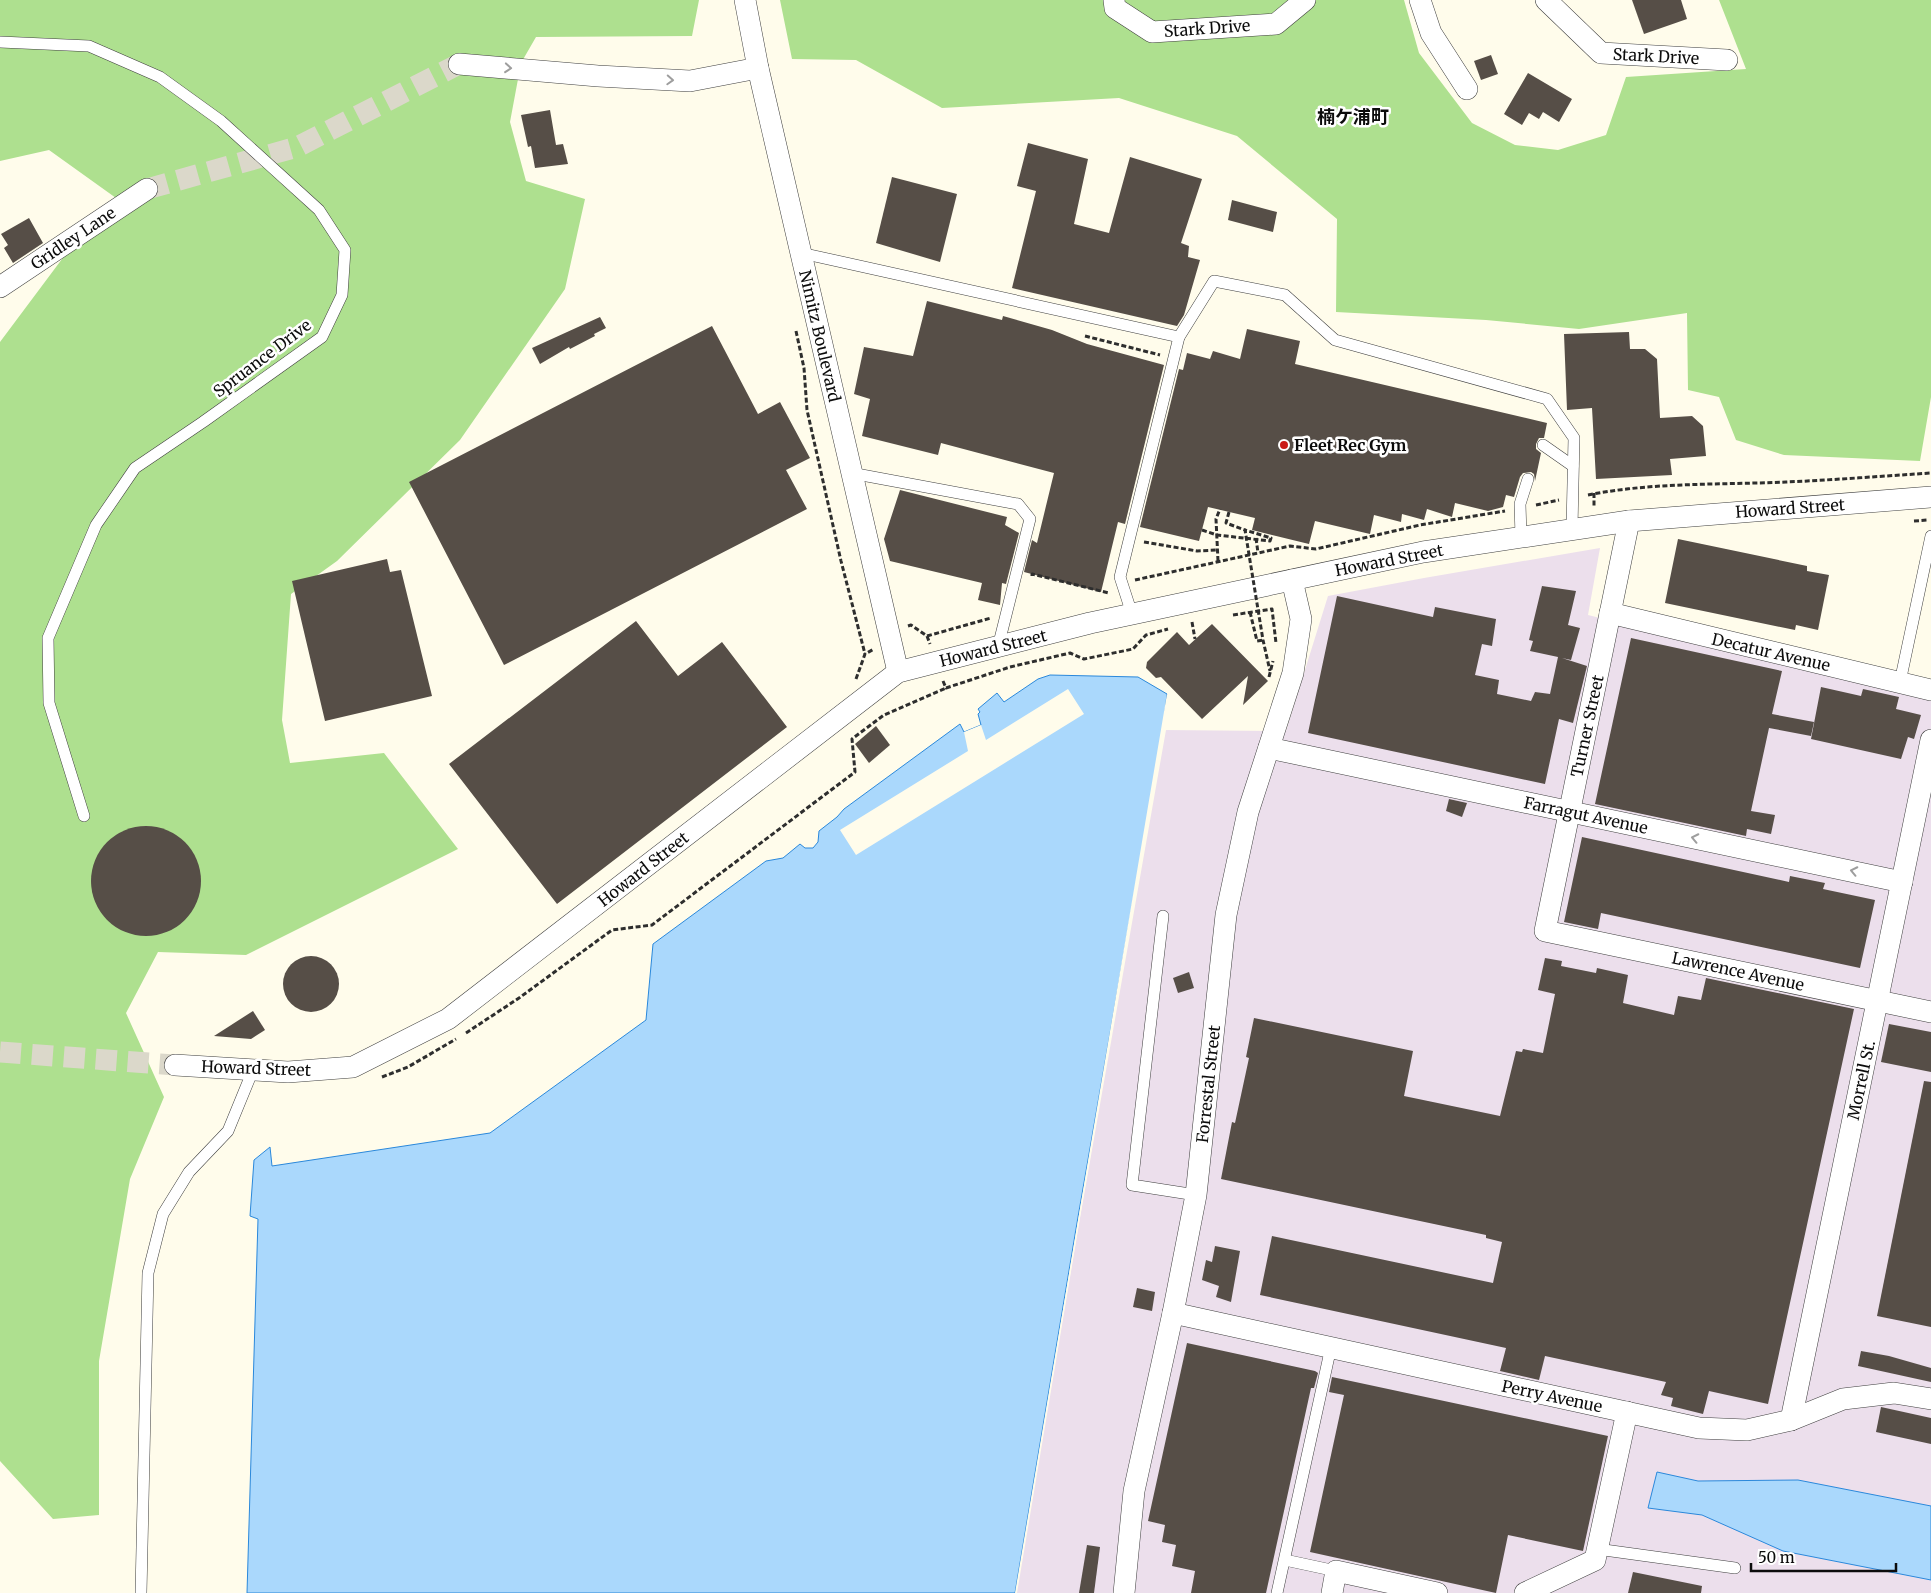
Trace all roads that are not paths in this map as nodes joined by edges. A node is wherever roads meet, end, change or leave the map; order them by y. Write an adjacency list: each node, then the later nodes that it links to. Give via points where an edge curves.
1 (745, 0): 9 (street, Nimitz Boulevard)
2 (1114, 0): 3 (street, Stark Drive, via 1115,8 1152,32 1276,24)
3 (1306, 0)
4 (1420, 0): 10 (street, via 1431,33)
5 (1546, 0): 7 (street, Stark Drive, via 1601,53)
6 (0, 42): 34 (lane, Spruance Drive, via 89,46 160,77 221,121 318,210 345,250 342,295 322,337 135,468 96,525 48,638 49,702)
7 (1727, 60)
8 (459, 64): 9 (street, one-way to 9, via 690,81)
9 (758, 68): 12 (street, Nimitz Boulevard)
10 (1467, 89)
11 (147, 188): 13 (street, Gridley Lane)
12 (801, 253): 14 (lane); 17 (street, Nimitz Boulevard)
13 (0, 287)
14 (1179, 337): 16 (lane, via 1214,281 1286,295 1334,340 1547,399 1574,438); 25 (lane, via 1120,577)
15 (1543, 445): 16 (lane)
16 (1573, 466): 21 (lane)
17 (851, 473): 27 (lane, via 1018,504 1030,519); 28 (street, Nimitz Boulevard)
18 (1528, 479): 22 (lane, via 1520,504)
19 (1931, 497): 20 (street, Howard Street)
20 (1629, 520): 21 (street, Howard Street); 26 (street, Turner Street)
21 (1572, 528): 22 (street, Howard Street)
22 (1522, 536): 24 (street, Howard Street, via 1423,552)
23 (1931, 536): 29 (lane)
24 (1292, 580): 25 (street, Howard Street); 32 (street, Forrestal Street, via 1301,618 1293,673)
25 (1132, 614): 27 (street, Howard Street)
26 (1610, 614): 29 (street, Decatur Avenue); 33 (street, Turner Street)
27 (998, 646): 28 (street, Howard Street)
28 (898, 672): 41 (street, Howard Street, via 448,1019 353,1067 288,1072)
29 (1900, 682): 30 (street, Decatur Avenue)
30 (1931, 690)
31 (1931, 740): 35 (street, Morrell St.)
32 (1269, 748): 33 (street, Farragut Avenue); 42 (street, Forrestal Street, via 1248,791 1248,812 1226,915)
33 (1569, 811): 35 (street, Farragut Avenue, one-way to 33); 37 (street, Turner Street)
34 (84, 816)
35 (1902, 882): 38 (street, Morrell St.)
36 (1163, 916): 42 (lane, via 1132,1185)
37 (1545, 931): 38 (street, Lawrence Avenue)
38 (1877, 1001): 39 (street, Lawrence Avenue); 47 (street, Morrell St.)
39 (1931, 1012)
40 (175, 1065): 41 (street, Howard Street)
41 (253, 1070): 52 (lane, via 228,1131 188,1172 162,1214 148,1273)
42 (1196, 1195): 43 (street, Forrestal Street)
43 (1173, 1313): 44 (street, Perry Avenue); 53 (street, Forrestal Street, via 1134,1491)
44 (1331, 1347): 46 (street, Perry Avenue); 49 (lane)
45 (1931, 1399): 47 (street, Perry Avenue, via 1894,1393 1843,1399)
46 (1627, 1412): 47 (street, Perry Avenue, via 1699,1428 1747,1430); 48 (street)
47 (1791, 1420)
48 (1597, 1549): 50 (lane); 57 (street, via 1595,1560)
49 (1285, 1560): 51 (lane); 54 (lane)
50 (1735, 1568)
51 (1336, 1571): 55 (street); 56 (street)
52 (141, 1593)
53 (1124, 1593)
54 (1277, 1593)
55 (1332, 1593)
56 (1437, 1593)
57 (1525, 1593)

